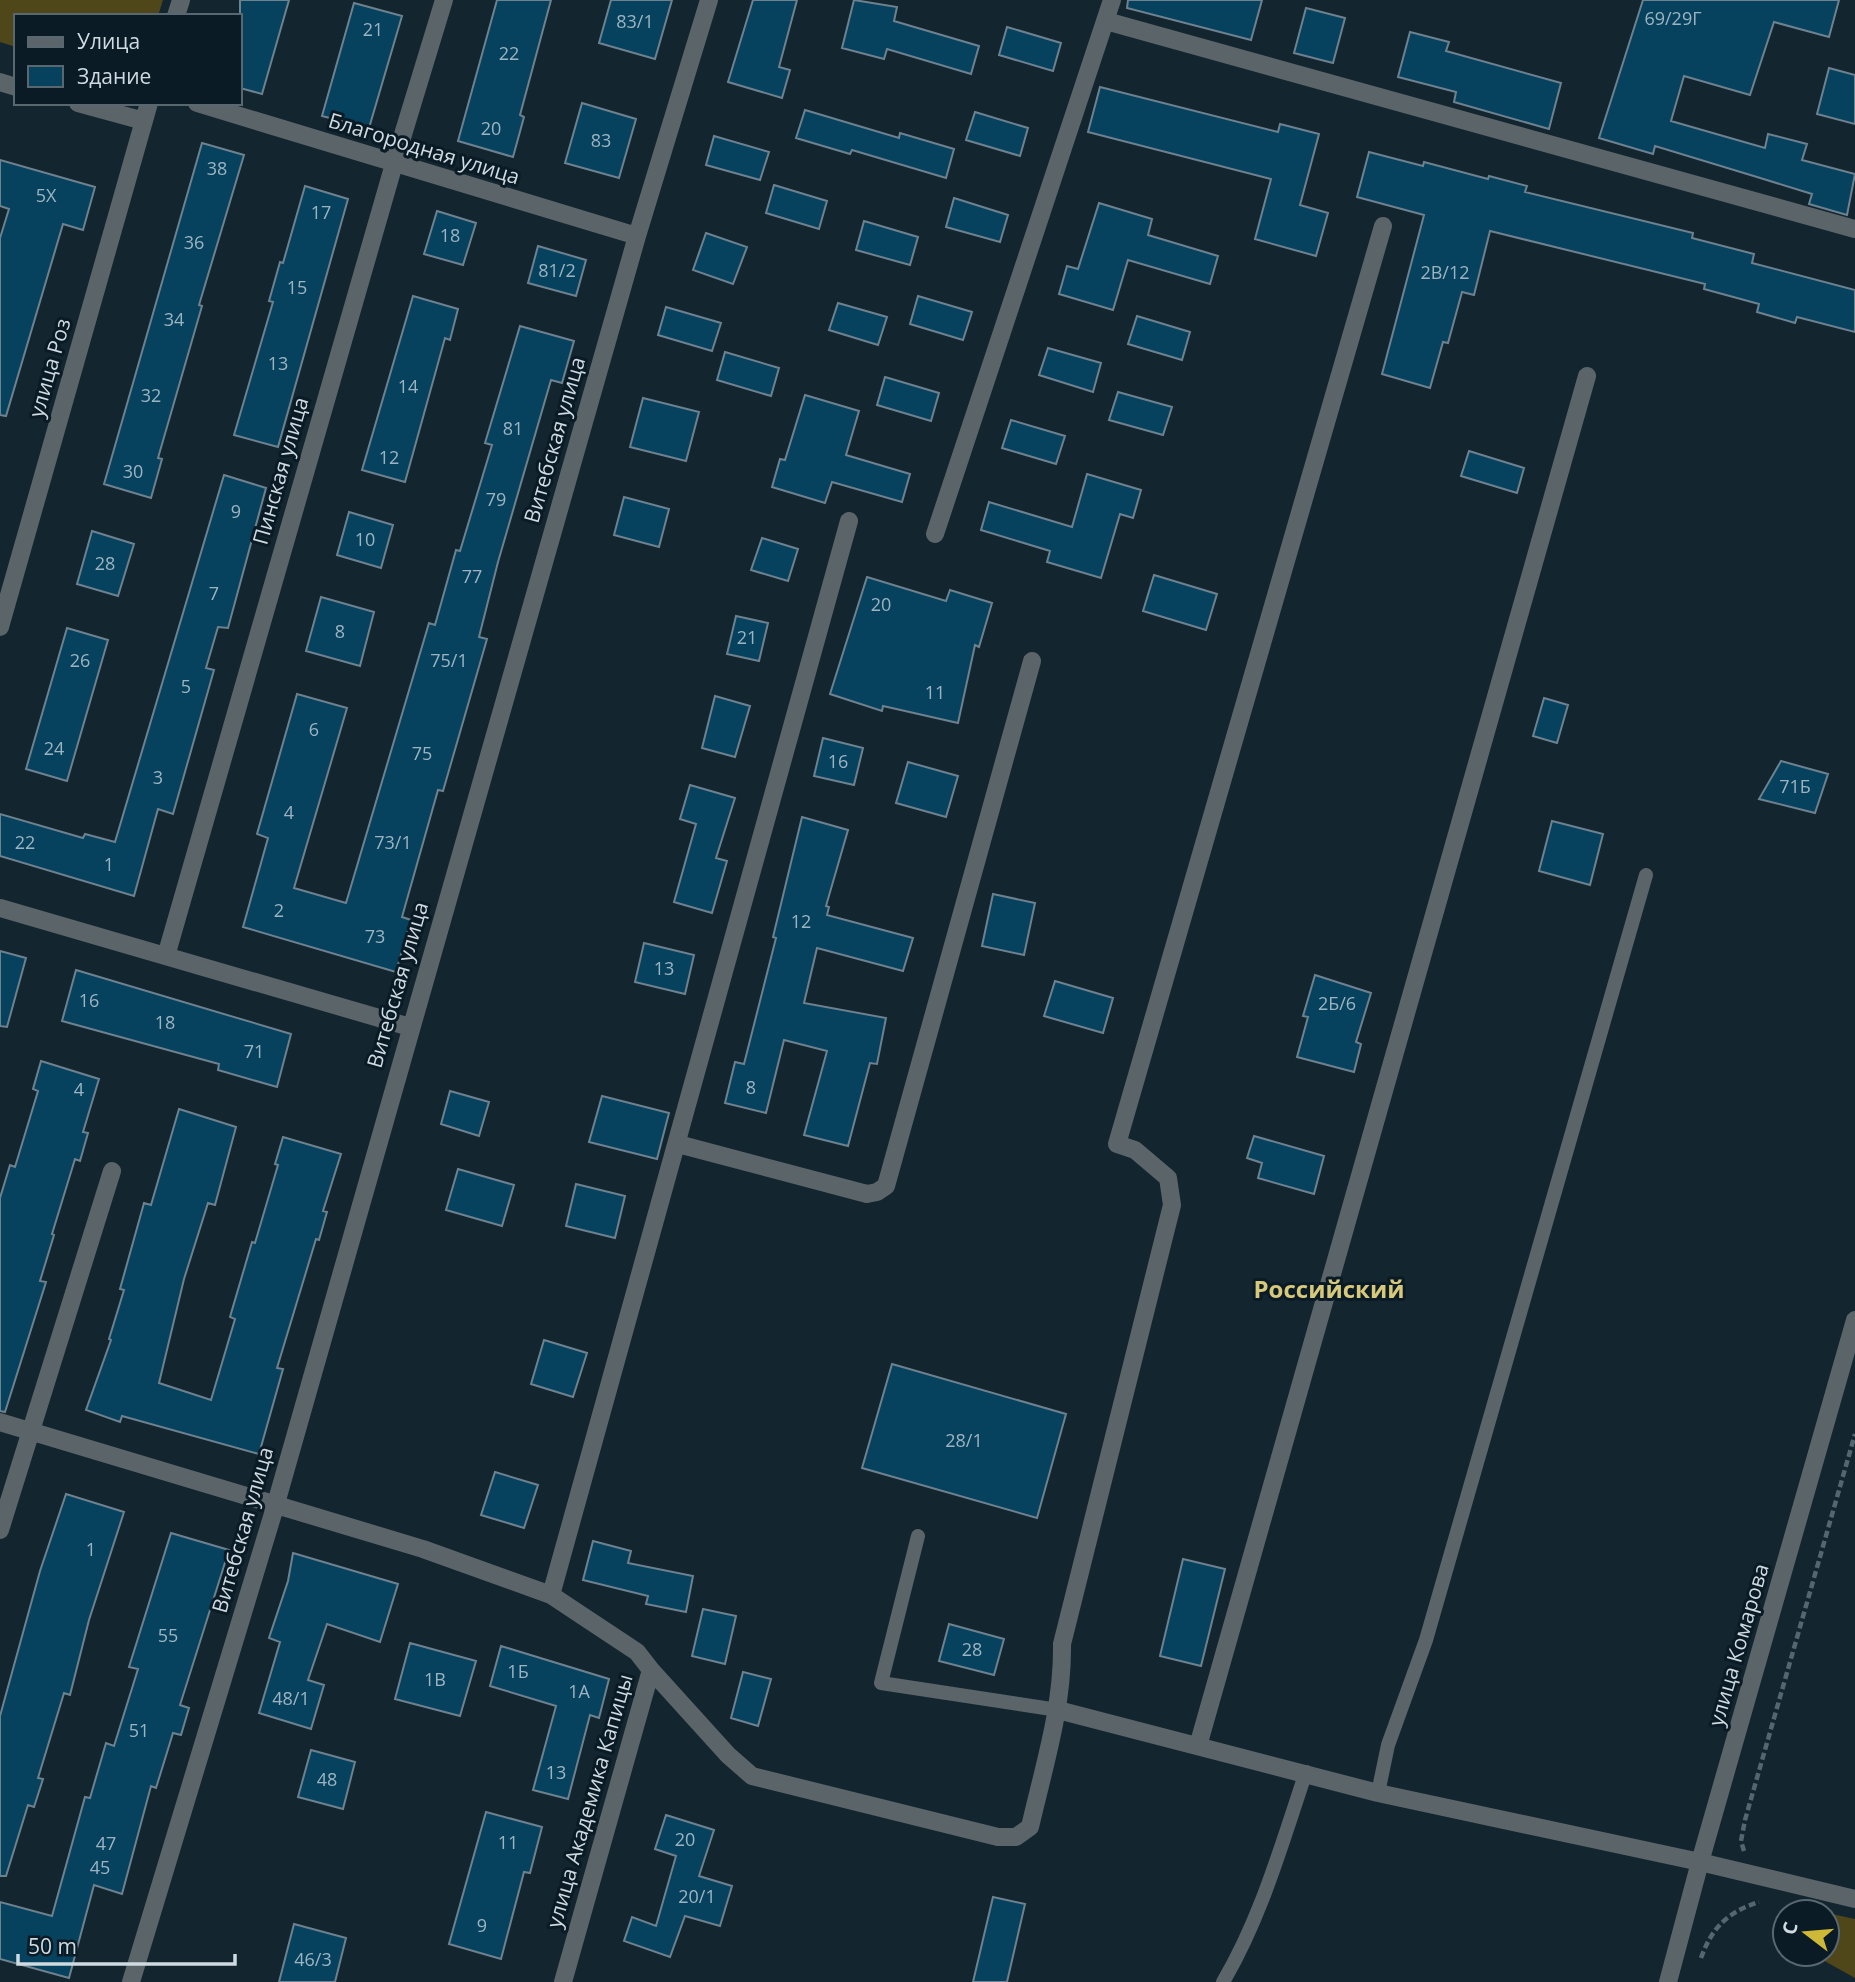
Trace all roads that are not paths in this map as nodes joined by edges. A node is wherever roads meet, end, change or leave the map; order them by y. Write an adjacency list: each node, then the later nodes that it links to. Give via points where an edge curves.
1 (444, 0): 9 (street, Пинская улица)
2 (709, 0): 12 (street, Витебская улица)
3 (1112, 0): 4 (street)
4 (1106, 21): 11 (street); 15 (street)
5 (85, 105): 8 (street)
6 (148, 105): 8 (street, улица Роз)
7 (203, 105): 9 (street, Благородная улица)
8 (144, 121): 16 (street, улица Роз)
9 (394, 164): 12 (street, Благородная улица); 20 (street, Пинская улица)
10 (1383, 226): 32 (street, via 1117,1144 1135,1150 1168,1178 1172,1205 1062,1644)
11 (1855, 229)
12 (637, 236): 21 (street, Витебская улица)
13 (1587, 376): 33 (street)
14 (849, 521): 22 (street)
15 (935, 534)
16 (0, 627)
17 (1032, 661): 22 (street, via 886,1186 867,1194)
18 (1646, 875): 35 (lane, via 1426,1640 1388,1745)
19 (0, 908): 20 (street)
20 (166, 956): 21 (street)
21 (410, 1027): 27 (street, Витебская улица)
22 (678, 1144): 30 (street)
23 (112, 1171): 26 (street)
24 (1855, 1320): 36 (street, улица Комарова)
25 (0, 1422): 26 (street, улица Академика Капицы)
26 (30, 1431): 27 (street, улица Академика Капицы); 28 (street)
27 (275, 1507): 30 (street, улица Академика Капицы, via 423,1549); 38 (street, Витебская улица)
28 (0, 1530)
29 (918, 1536): 32 (lane, via 881,1683)
30 (551, 1595): 31 (street, улица Академика Капицы, via 637,1652)
31 (651, 1670): 32 (street, via 752,1776 998,1837 1016,1837 1030,1827); 39 (street, улица Академика Капицы)
32 (1058, 1710): 33 (street)
33 (1198, 1746): 34 (street)
34 (1306, 1772): 35 (street); 40 (lane, via 1273,1869)
35 (1378, 1793): 36 (street)
36 (1700, 1862): 37 (street); 41 (street, улица Комарова)
37 (1855, 1899)
38 (131, 1982)
39 (563, 1982)
40 (1223, 1982)
41 (1668, 1982)

